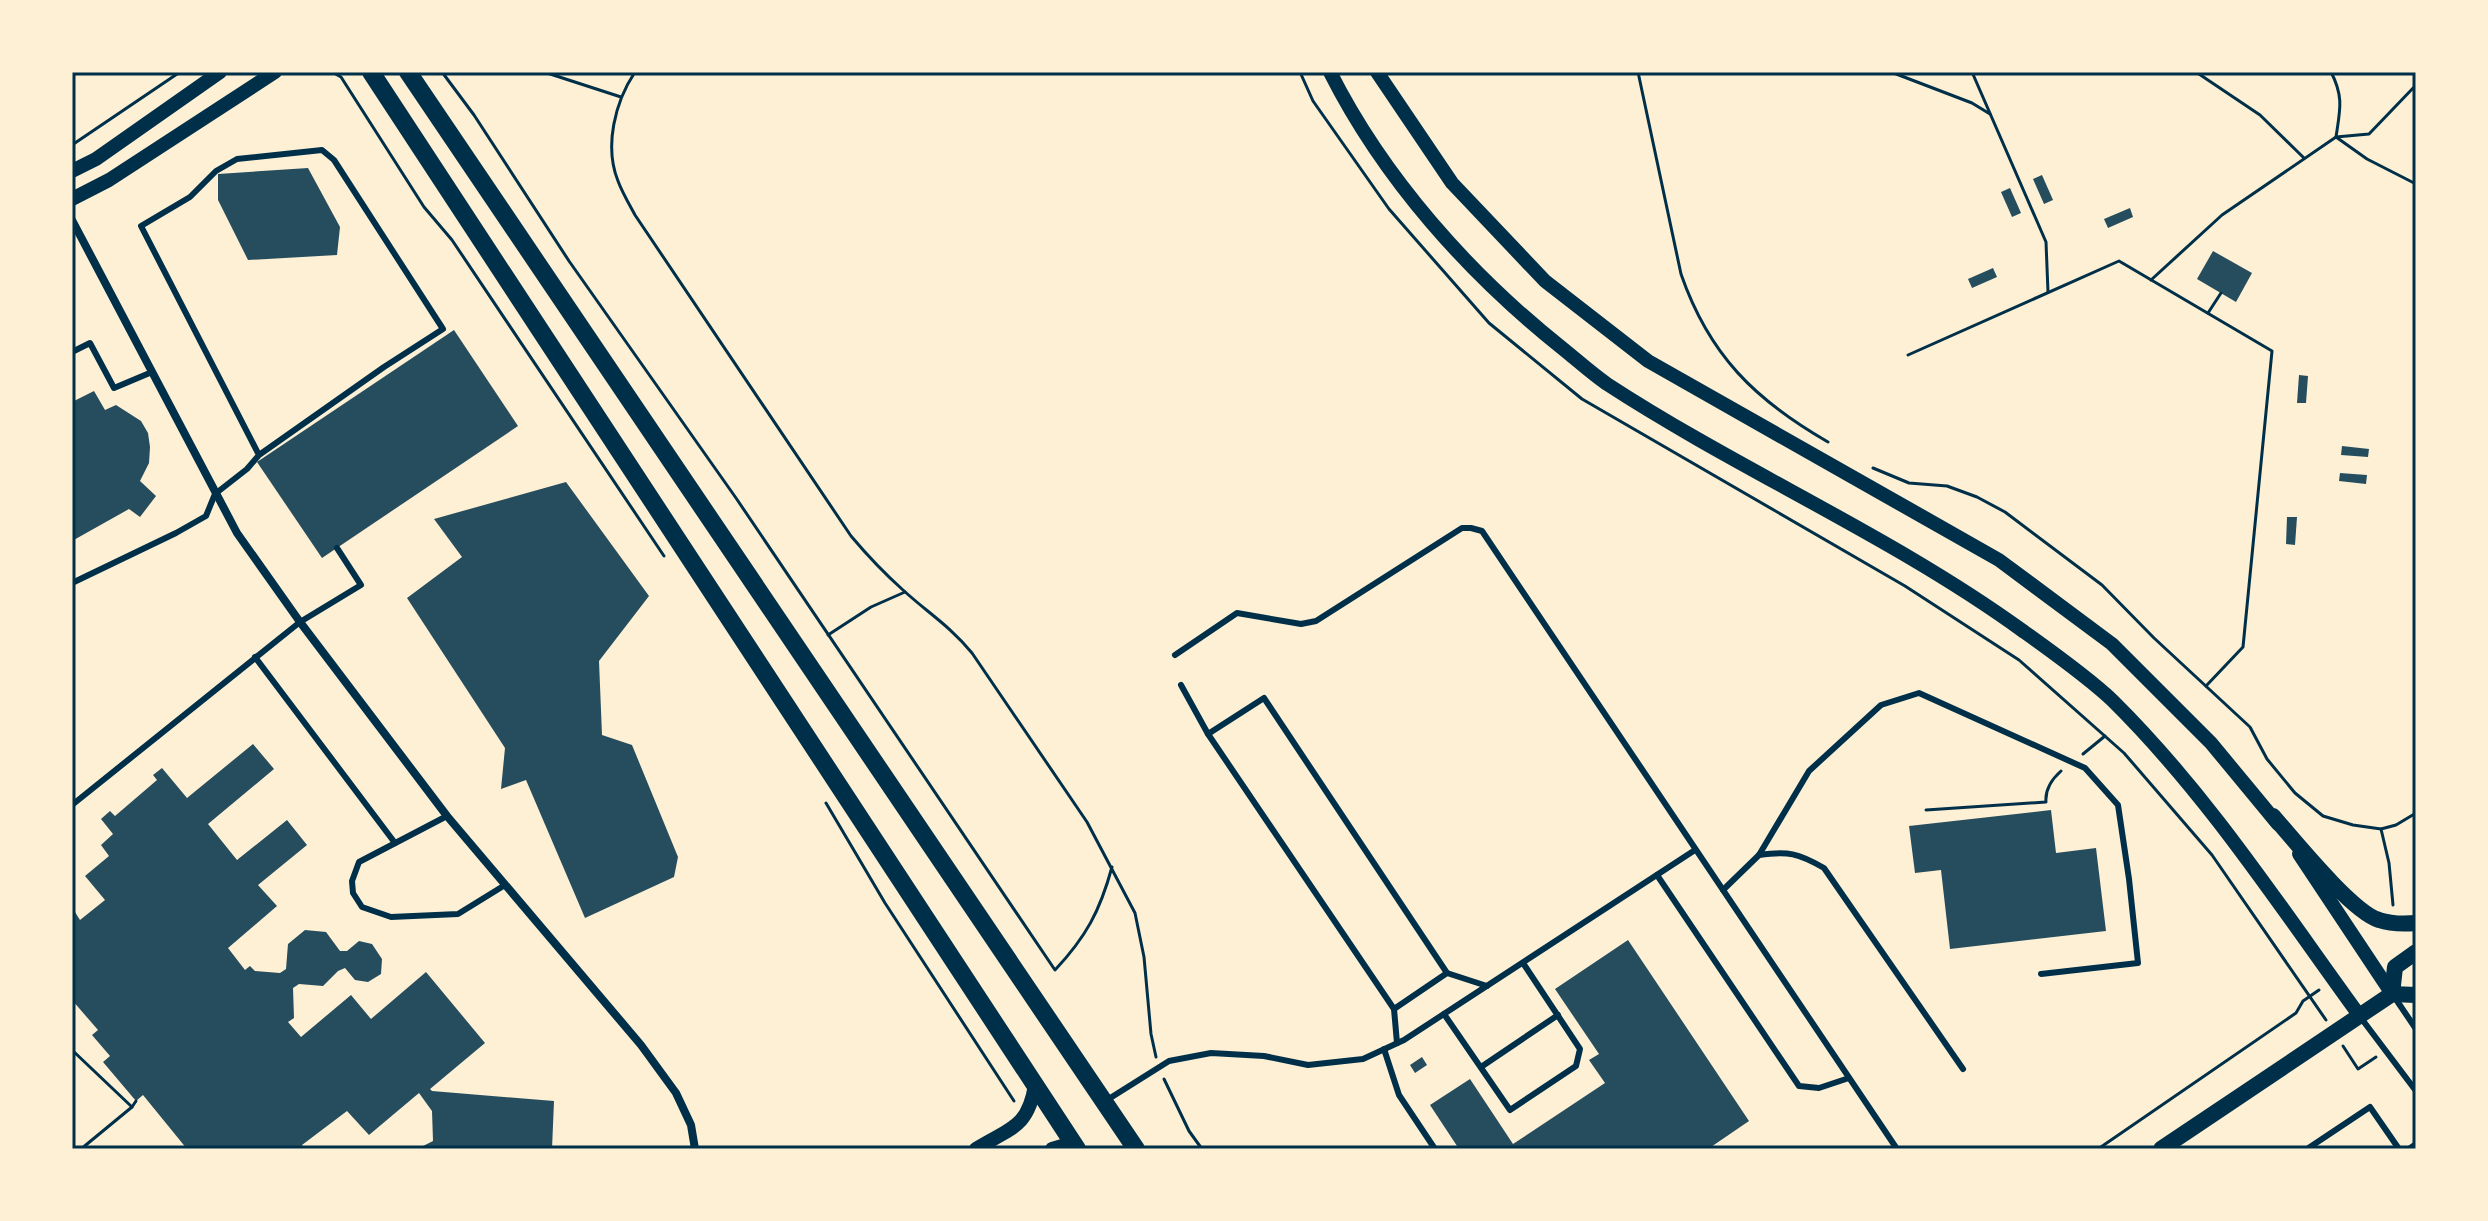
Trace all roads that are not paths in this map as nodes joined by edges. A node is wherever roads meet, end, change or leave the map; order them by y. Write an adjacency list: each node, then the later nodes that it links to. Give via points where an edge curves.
1 (220, 72): 7 (street)
2 (275, 72): 8 (street)
3 (371, 72): 48 (main road)
4 (408, 72): 50 (main road)
5 (1330, 72): 41 (street, via 1390,169 1458,253 1526,319 1603,382 1929,567 2111,699 2196,791)
6 (1377, 72): 23 (street, via 1452,183 1545,281 1648,361 1999,560 2112,644 2211,743)
7 (72, 171)
8 (72, 199)
9 (72, 220): 11 (street)
10 (72, 352): 11 (lane, via 90,343 114,388)
11 (152, 372): 13 (street)
12 (259, 455): 12 (lane, via 443,329 334,160 322,150 237,159 190,197 141,226); 13 (lane)
13 (215, 494): 15 (lane, via 206,516); 16 (street)
14 (337, 548): 16 (lane, via 361,585)
15 (72, 583)
16 (300, 622): 18 (lane); 22 (street)
17 (1175, 655): 25 (lane, via 1237,613 1301,624 1316,621 1462,528 1482,531)
18 (255, 657): 21 (lane); 24 (lane)
19 (1181, 685): 20 (lane)
20 (1208, 734): 33 (lane, via 1264,698); 38 (lane)
21 (72, 805)
22 (447, 816): 24 (lane); 28 (street)
23 (2273, 816): 30 (main road, via 2376,920); 36 (street)
24 (395, 843): 28 (lane, via 359,862 352,881 362,907 391,917 458,914)
25 (1695, 850): 27 (lane); 29 (lane)
26 (1759, 855): 29 (lane); 34 (lane, via 1809,771 1881,705 1919,693 2085,768 2118,805 2138,963); 46 (lane, via 1801,855 1824,868)
27 (1657, 875): 32 (lane); 47 (lane, via 1799,1086 1819,1088)
28 (505, 885): 53 (street, via 676,1093)
29 (1723, 890): 47 (lane)
30 (2416, 923)
31 (2416, 952): 36 (main road, via 2395,967)
32 (1523, 963): 35 (lane); 40 (lane)
33 (1447, 973): 35 (lane); 38 (lane)
34 (2041, 974)
35 (1487, 986): 39 (lane)
36 (2392, 994): 37 (main road); 41 (main road); 42 (lane)
37 (2416, 995)
38 (1394, 1009): 43 (lane)
39 (1444, 1014): 43 (lane); 45 (lane)
40 (1558, 1015): 45 (lane); 45 (lane, via 1580,1049 1576,1066 1510,1110)
41 (2359, 1015): 49 (lane); 59 (main road)
42 (2416, 1029)
43 (1397, 1043): 44 (lane)
44 (1384, 1049): 50 (lane, via 1363,1059 1308,1065 1211,1053 1169,1061); 57 (lane, via 1399,1095)
45 (1481, 1067)
46 (1963, 1069)
47 (1849, 1078): 58 (lane)
48 (1035, 1085): 52 (main road); 54 (street, via 1031,1108 1022,1121)
49 (2416, 1091)
50 (1104, 1102): 56 (main road)
51 (2416, 1144): 62 (lane)
52 (1074, 1146): 55 (street)
53 (695, 1149)
54 (976, 1149)
55 (1052, 1149)
56 (1136, 1149)
57 (1435, 1149)
58 (1897, 1149)
59 (2161, 1149)
60 (2307, 1149): 61 (lane, via 2370,1107)
61 (2399, 1149)
62 (2409, 1149)

